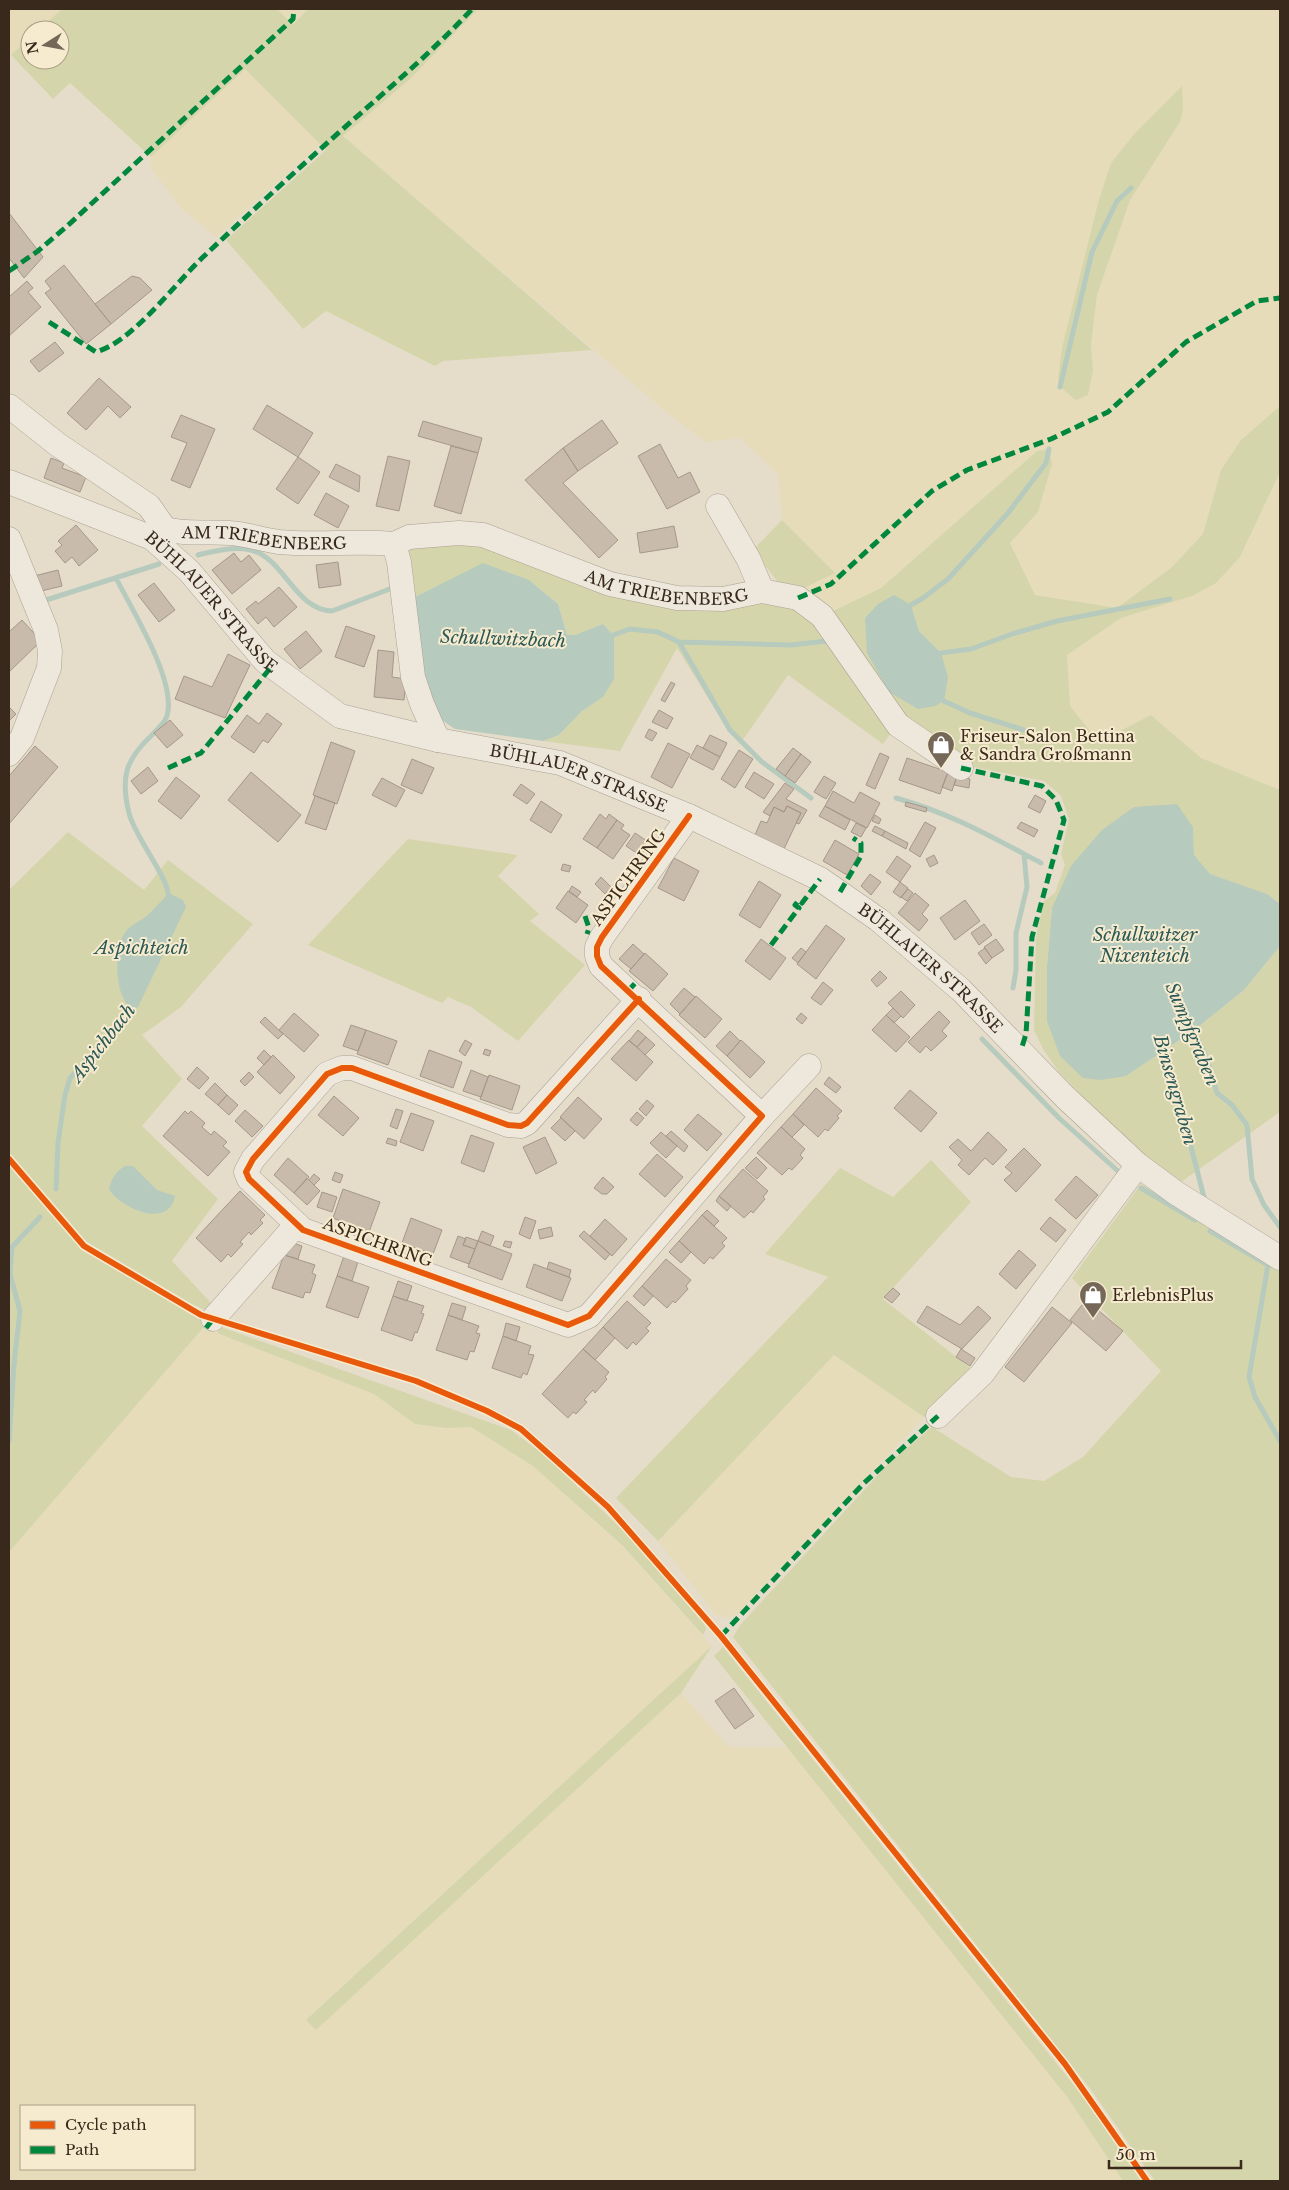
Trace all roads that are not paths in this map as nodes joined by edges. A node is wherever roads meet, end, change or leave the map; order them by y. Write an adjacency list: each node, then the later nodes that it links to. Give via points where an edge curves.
1 (9, 406): 4 (street, AM TRIEBENBERG, via 57,444 149,506)
2 (9, 482): 4 (street, BÜHLAUER STRASSE)
3 (718, 506): 7 (street, via 749,560)
4 (159, 534): 6 (street, AM TRIEBENBERG, via 231,533 278,542 367,541); 8 (street, BÜHLAUER STRASSE, via 265,661 340,716)
5 (9, 539): 9 (street, via 46,630 50,651 49,668 22,738)
6 (394, 544): 7 (street, AM TRIEBENBERG, via 409,537 459,533 483,535 610,584 677,598 723,599); 8 (street, via 400,562 413,677)
7 (762, 591): 10 (street, AM TRIEBENBERG, via 798,598 822,616 898,725)
8 (438, 740): 11 (street, BÜHLAUER STRASSE, via 560,763)
9 (9, 754)
10 (961, 768)
11 (689, 816): 12 (street, ASPICHRING, via 597,947 601,966); 15 (street, BÜHLAUER STRASSE, via 820,880 880,920 961,990 1065,1097)
12 (639, 999): 14 (street, ASPICHRING); 16 (street, ASPICHRING, via 533,1119 521,1126 508,1125 352,1068 327,1074 253,1159 246,1172 249,1179)
13 (808, 1066): 14 (street, ASPICHRING)
14 (762, 1116): 16 (street, ASPICHRING, via 588,1316 568,1325 303,1230)
15 (1138, 1165): 17 (street, BÜHLAUER STRASSE, via 1176,1193); 19 (street, via 982,1374)
16 (297, 1224): 18 (street)
17 (1280, 1258)
18 (213, 1319)
19 (938, 1416)

